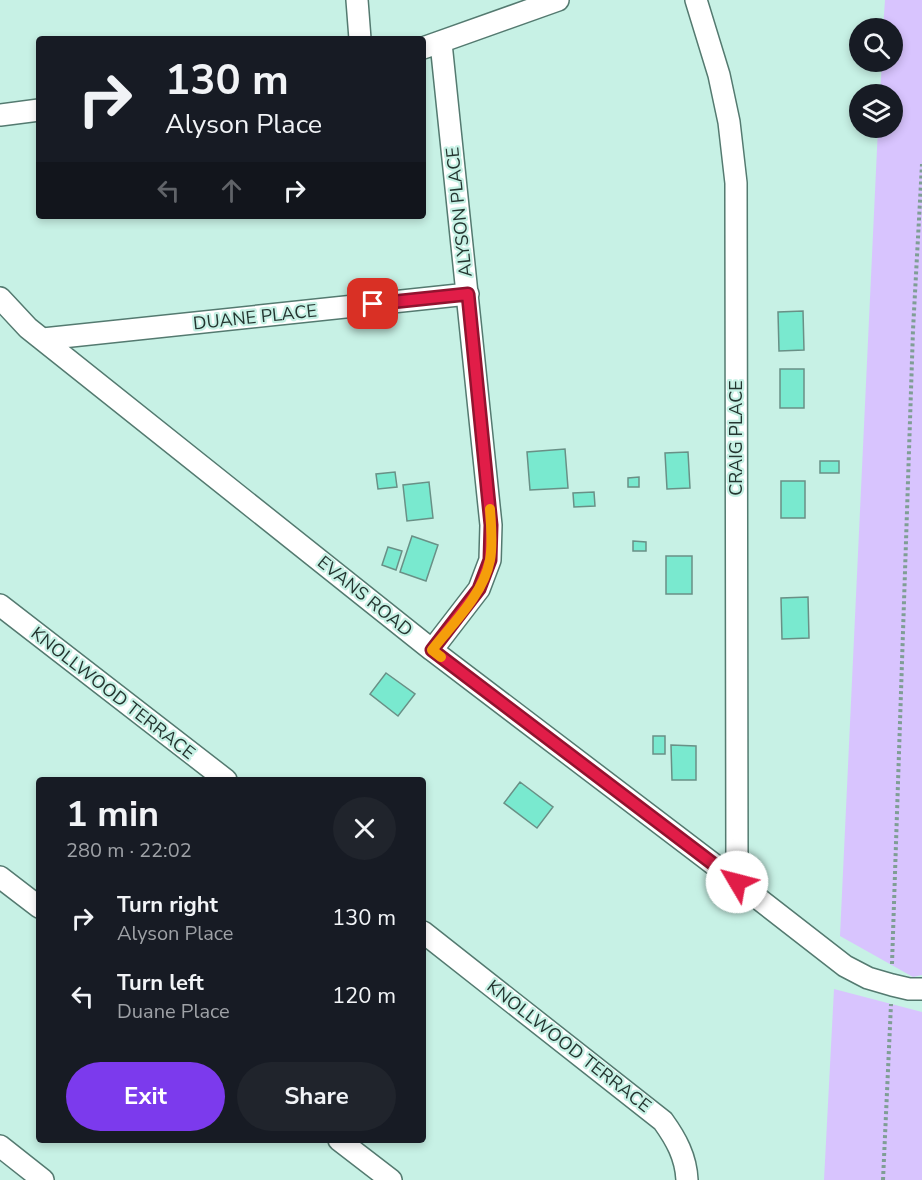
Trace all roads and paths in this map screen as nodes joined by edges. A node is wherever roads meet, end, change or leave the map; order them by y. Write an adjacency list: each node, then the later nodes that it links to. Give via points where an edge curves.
1 (357, 0): 4 (street)
2 (558, 0): 5 (street)
3 (696, 0): 16 (street, CRAIG PLACE, via 719,75 736,183)
4 (360, 36)
5 (432, 46): 9 (street, ALYSON PLACE)
6 (36, 110): 7 (street)
7 (0, 115)
8 (922, 164): 19 (path)
9 (468, 294): 11 (street, DUANE PLACE); 13 (street, ALYSON PLACE, via 491,525 490,560 479,589)
10 (0, 298): 11 (street, EVANS ROAD)
11 (43, 339): 13 (street, EVANS ROAD)
12 (0, 605): 14 (street, KNOLLWOOD TERRACE)
13 (432, 650): 16 (street, EVANS ROAD)
14 (222, 777)
15 (0, 877): 17 (street)
16 (737, 882): 19 (street, EVANS ROAD, via 845,966)
17 (36, 905)
18 (426, 934): 25 (street, KNOLLWOOD TERRACE, via 663,1121 682,1155)
19 (892, 985): 20 (street, EVANS ROAD); 26 (path)
20 (922, 989)
21 (343, 1143): 24 (street)
22 (0, 1146): 23 (street)
23 (44, 1180)
24 (391, 1180)
25 (687, 1180)
26 (883, 1180)

